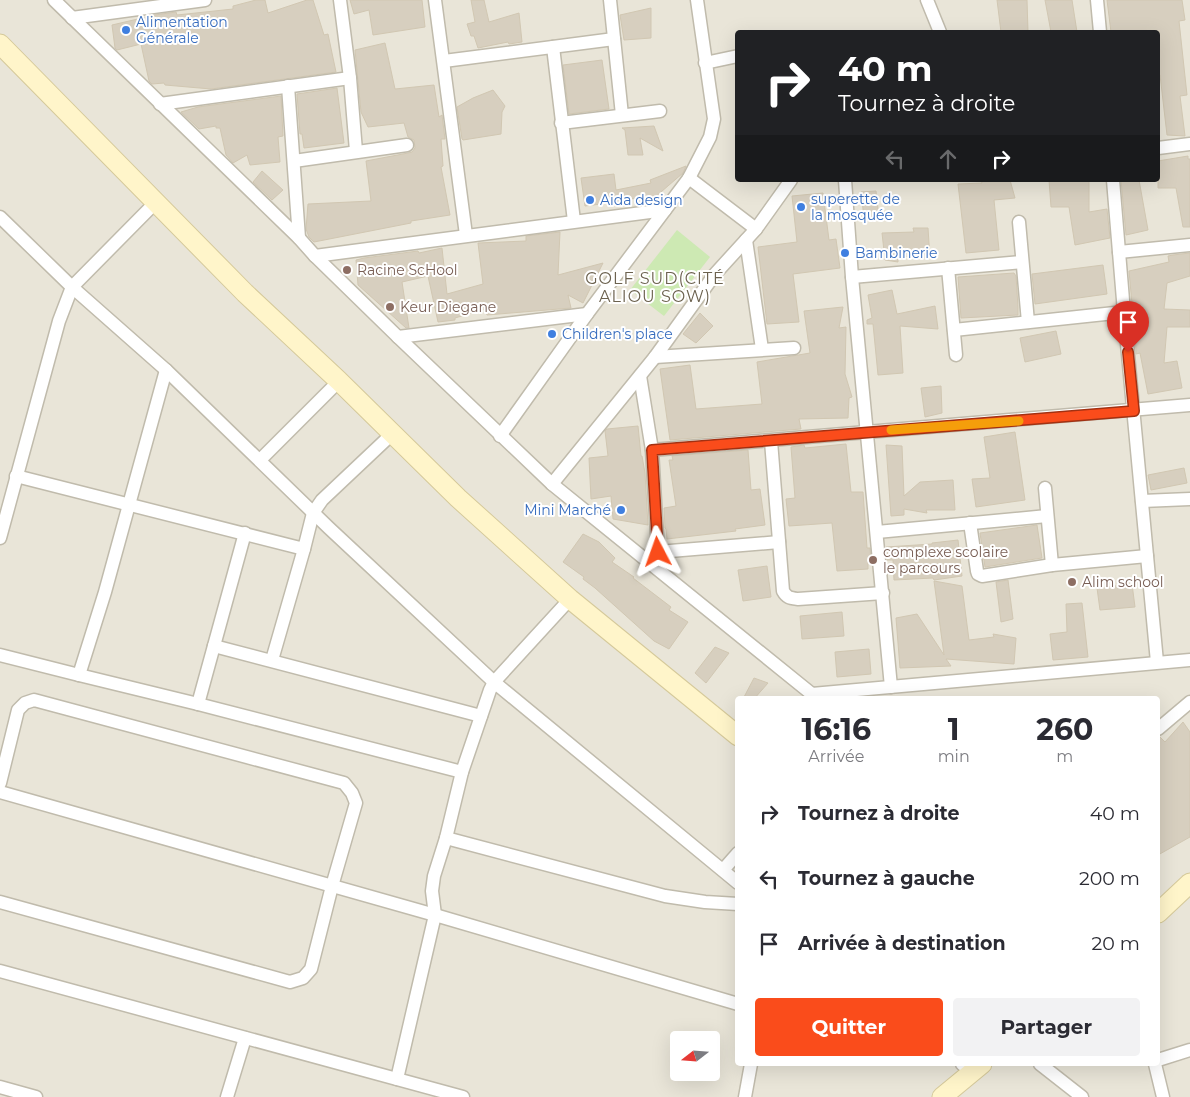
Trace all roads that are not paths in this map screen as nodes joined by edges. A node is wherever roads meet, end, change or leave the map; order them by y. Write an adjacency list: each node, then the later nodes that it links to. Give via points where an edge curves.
1 (54, 0): 10 (street)
2 (205, 0): 9 (street)
3 (340, 0): 19 (street)
4 (435, 0): 17 (street)
5 (610, 0): 13 (street)
6 (697, 0): 18 (street)
7 (927, 0): 11 (street)
8 (1097, 0): 12 (street)
9 (172, 2): 10 (street)
10 (72, 18): 21 (street)
11 (939, 30)
12 (1100, 30)
13 (614, 39): 15 (street); 23 (street)
14 (1, 47): 34 (main road)
15 (553, 47): 17 (street); 24 (street)
16 (735, 57): 18 (street)
17 (444, 61): 40 (street)
18 (705, 63): 30 (street, via 713,129)
19 (350, 78): 20 (street); 28 (street)
20 (288, 86): 21 (street); 29 (street)
21 (160, 104): 41 (street)
22 (660, 111): 23 (street)
23 (622, 115): 24 (street)
24 (561, 122): 37 (street)
25 (1190, 144): 27 (street)
26 (407, 145): 28 (street)
27 (1160, 148)
28 (356, 151): 29 (street)
29 (294, 161): 41 (street)
30 (689, 178): 35 (street); 39 (street)
31 (790, 182): 39 (street)
32 (845, 182): 48 (street)
33 (1113, 182): 44 (street)
34 (155, 203): 49 (street); 61 (main road)
35 (665, 210): 37 (street); 51 (street)
36 (0, 217): 49 (street)
37 (574, 221): 40 (street)
38 (1019, 222): 46 (street)
39 (756, 229): 42 (street)
40 (466, 235): 45 (street)
41 (299, 238): 45 (street)
42 (746, 240): 56 (street); 58 (street, via 715,274)
43 (1190, 245): 44 (street)
44 (1119, 252): 50 (street)
45 (315, 256): 54 (street)
46 (1022, 262): 47 (street); 52 (street)
47 (948, 268): 48 (street); 53 (street)
48 (852, 277): 64 (street)
49 (72, 287): 59 (street); 70 (street, via 58,322)
50 (1124, 312): 52 (street); 63 (street)
51 (586, 314): 54 (street); 66 (street)
52 (1028, 322): 53 (street)
53 (954, 330): 57 (street)
54 (398, 337): 66 (street)
55 (794, 348): 56 (street)
56 (762, 349): 58 (street)
57 (956, 355)
58 (655, 357): 60 (street)
59 (166, 370): 69 (street); 75 (street)
60 (640, 376): 68 (street); 71 (street)
61 (339, 381): 65 (main road); 69 (street)
62 (1190, 405): 63 (street)
63 (1134, 411): 64 (street); 74 (street)
64 (867, 432): 67 (street); 79 (street)
65 (392, 434): 76 (street, via 322,500); 89 (main road)
66 (500, 436): 71 (street)
67 (770, 441): 68 (street); 82 (street)
68 (652, 450): 84 (street)
69 (260, 460): 76 (street)
70 (16, 476): 75 (street); 81 (street)
71 (552, 484): 86 (street)
72 (1045, 488): 77 (street)
73 (1190, 499): 74 (street)
74 (1142, 501): 85 (street)
75 (129, 505): 80 (street); 95 (street)
76 (313, 513): 83 (street); 96 (street)
77 (1047, 516): 78 (street); 87 (street)
78 (970, 523): 79 (street); 87 (street, via 978,574)
79 (877, 532): 88 (street)
80 (245, 533): 83 (street); 90 (street)
81 (0, 538)
82 (779, 542): 84 (street); 88 (street, via 783,591 789,598)
83 (304, 549): 92 (street)
84 (658, 552): 86 (street)
85 (1147, 556): 87 (street); 94 (street)
86 (651, 564): 98 (street)
87 (1052, 565)
88 (883, 593): 97 (street)
89 (570, 599): 96 (street); 103 (main road)
90 (214, 646): 92 (street); 100 (street)
91 (0, 655): 95 (street)
92 (272, 660): 101 (street)
93 (1190, 660): 94 (street)
94 (1158, 662): 97 (street)
95 (79, 676): 100 (street)
96 (494, 682): 101 (street); 109 (street)
97 (892, 687): 98 (street)
98 (815, 696)
99 (1190, 702): 102 (street)
100 (198, 704): 104 (street)
101 (481, 716): 104 (street)
102 (1160, 727)
103 (735, 734)
104 (462, 772): 107 (street)
105 (0, 783): 112 (street, via 18,710 24,703 34,700 344,783 356,803)
106 (0, 792): 112 (street)
107 (446, 838): 114 (street, via 665,896); 116 (street, via 434,876)
108 (735, 856): 109 (street)
109 (723, 870): 110 (street)
110 (735, 880)
111 (1190, 883): 115 (main road)
112 (332, 886): 113 (street, via 311,969 303,978 290,982); 116 (street)
113 (0, 902)
114 (735, 904)
115 (1160, 910)
116 (435, 915): 118 (street); 126 (street)
117 (0, 971): 119 (street)
118 (735, 1003)
119 (245, 1038): 126 (street); 129 (street)
120 (1190, 1050): 121 (street)
121 (1160, 1059)
122 (751, 1066): 131 (street)
123 (972, 1066): 132 (main road)
124 (1043, 1066): 133 (street)
125 (1155, 1066): 134 (street)
126 (397, 1079): 130 (street)
127 (0, 1087): 128 (street)
128 (36, 1097)
129 (227, 1097)
130 (463, 1097)
131 (745, 1097)
132 (942, 1097)
133 (1082, 1097)
134 (1163, 1097)

